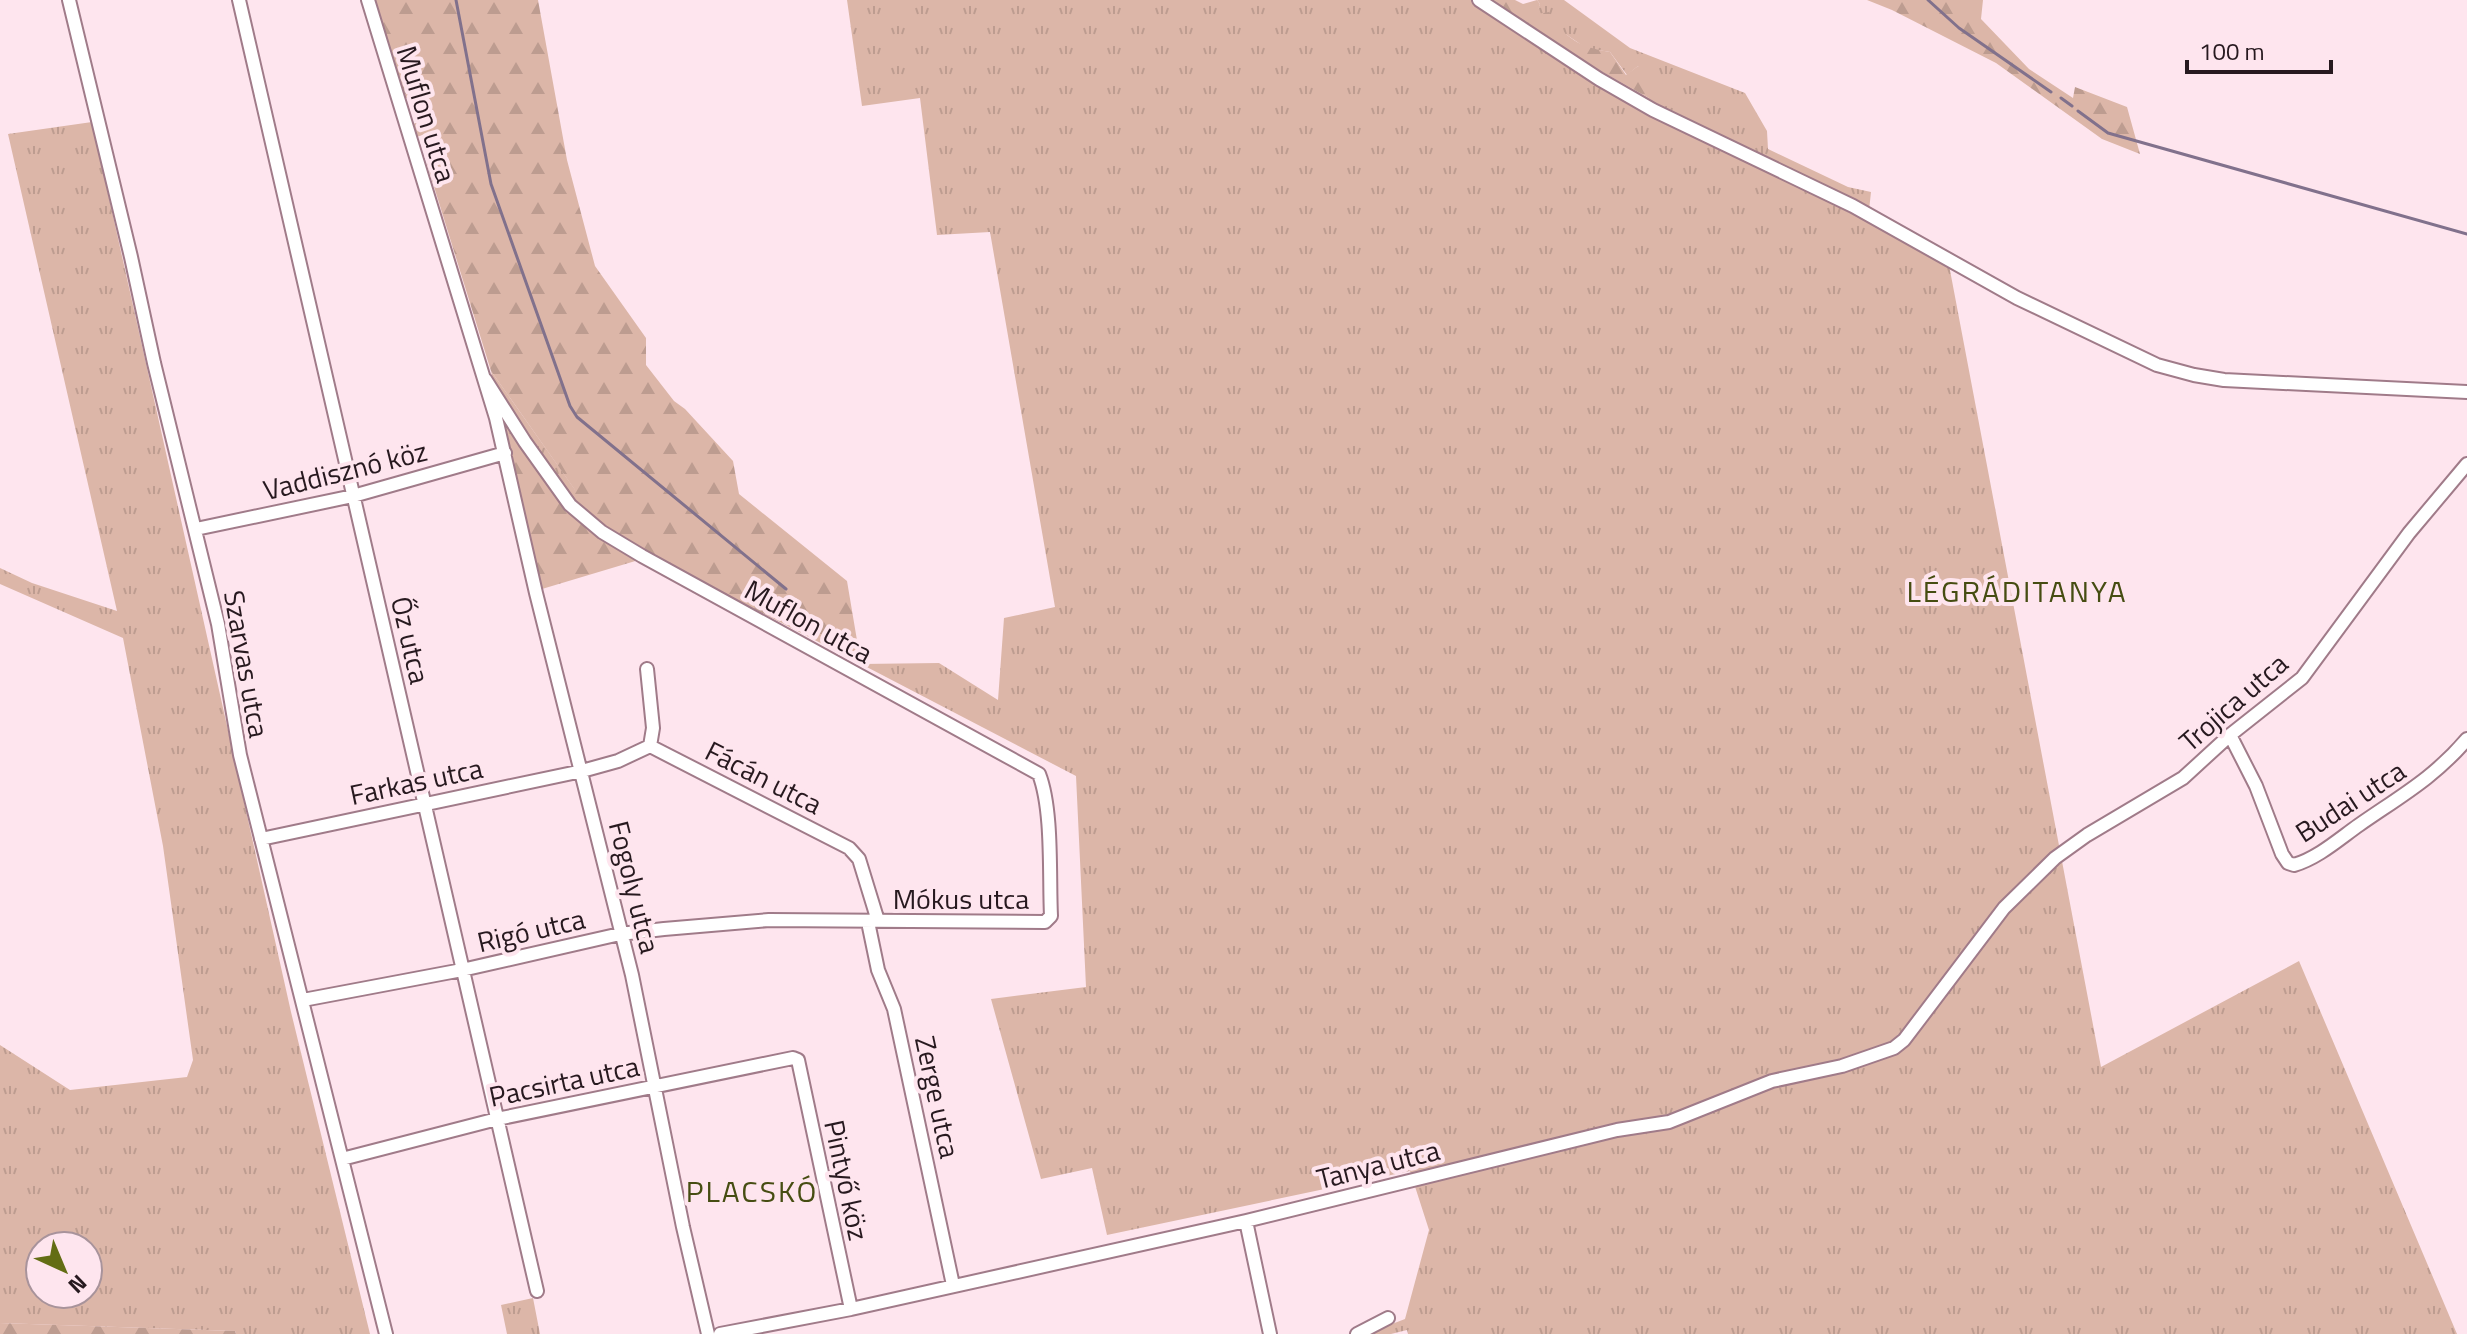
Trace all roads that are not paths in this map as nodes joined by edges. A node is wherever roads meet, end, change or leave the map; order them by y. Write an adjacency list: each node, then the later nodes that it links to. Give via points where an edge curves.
1 (69, 0): 10 (street, Szarvas utca)
2 (239, 0): 9 (street, Őz utca)
3 (368, 0): 5 (street, Muflon utca)
4 (1479, 0): 6 (street, via 1653,110 1853,206 2017,298 2157,365 2224,380)
5 (485, 379): 7 (street, Muflon utca); 18 (street, Muflon utca, via 570,505 602,532 1039,774)
6 (2467, 392)
7 (505, 453): 9 (street, Vaddisznó köz); 15 (street, Fogoly utca)
8 (2467, 464): 12 (street, Trojica utca, via 2302,678)
9 (353, 496): 10 (street, Vaddisznó köz); 16 (street, Őz utca)
10 (196, 529): 17 (street, Szarvas utca)
11 (647, 669): 14 (street)
12 (2230, 735): 13 (street, Budai utca, via 2282,854 2294,865 2426,780); 20 (street, Trojica utca, via 2183,778 2055,858)
13 (2467, 739)
14 (650, 746): 15 (street); 19 (street, Fácán utca, via 849,848 859,859)
15 (582, 771): 16 (street, Farkas utca); 21 (street, Fogoly utca)
16 (424, 804): 17 (street, Farkas utca); 22 (street, Őz utca)
17 (261, 839): 23 (street, Szarvas utca)
18 (1051, 916): 19 (street, Mókus utca, via 1045,922)
19 (873, 922): 21 (street, Rigó utca, via 769,920); 29 (street, Zerge utca, via 878,970 894,1009)
20 (1987, 932): 28 (street, Tanya utca, via 1894,1048 1772,1081 1669,1122 1617,1130)
21 (620, 934): 22 (street, Rigó utca); 25 (street, Fogoly utca)
22 (462, 970): 23 (street, Rigó utca); 26 (street, Őz utca)
23 (303, 1000): 27 (street, Szarvas utca)
24 (798, 1060): 25 (street, Pacsirta utca); 31 (street, Pintyő köz)
25 (655, 1087): 26 (street, Pacsirta utca); 35 (street, Fogoly utca)
26 (497, 1119): 27 (street, Pacsirta utca); 30 (street, Őz utca)
27 (342, 1159): 34 (street, Szarvas utca)
28 (1246, 1221): 29 (street, Tanya utca); 37 (street)
29 (953, 1285): 31 (street, Tanya utca)
30 (537, 1291)
31 (851, 1309): 33 (street, Tanya utca)
32 (1388, 1318): 38 (street)
33 (785, 1329): 36 (street, Tanya utca)
34 (386, 1334)
35 (708, 1334)
36 (720, 1334)
37 (1270, 1334)
38 (1357, 1334)

